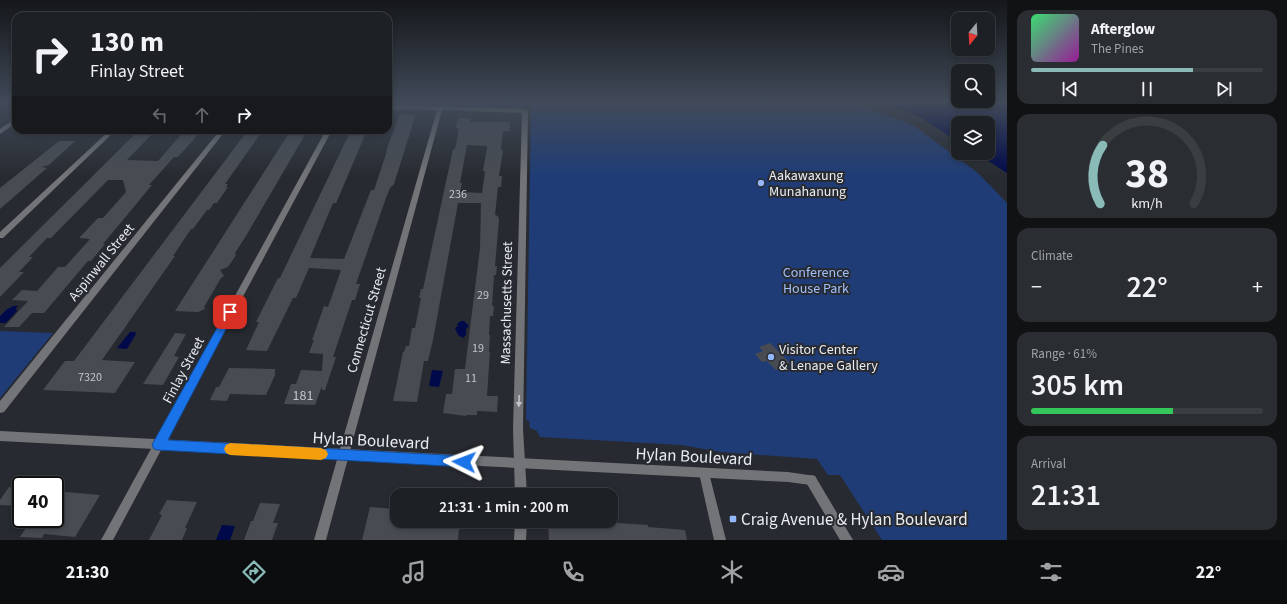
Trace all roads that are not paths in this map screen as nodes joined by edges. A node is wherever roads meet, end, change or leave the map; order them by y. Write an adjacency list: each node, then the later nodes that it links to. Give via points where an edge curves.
1 (435, 127): 10 (street, Connecticut Street)
2 (525, 127): 11 (street, Massachusetts Street, one-way to 11)
3 (109, 134): 6 (street)
4 (220, 134): 7 (street, Aspinwall Street)
5 (327, 134): 9 (street, Finlay Street)
6 (0, 236)
7 (0, 409)
8 (0, 436): 9 (street, Hylan Boulevard)
9 (158, 445): 10 (street, Hylan Boulevard); 15 (street, Finlay Street)
10 (344, 455): 11 (street, Hylan Boulevard); 16 (street, Connecticut Street)
11 (519, 464): 12 (street, Hylan Boulevard); 13 (street, Massachusetts Street)
12 (704, 473): 18 (street); 19 (street, Hylan Boulevard, via 811,480)
13 (521, 488)
14 (521, 528): 17 (street)
15 (107, 540)
16 (320, 540)
17 (520, 540)
18 (720, 540)
19 (847, 540)

